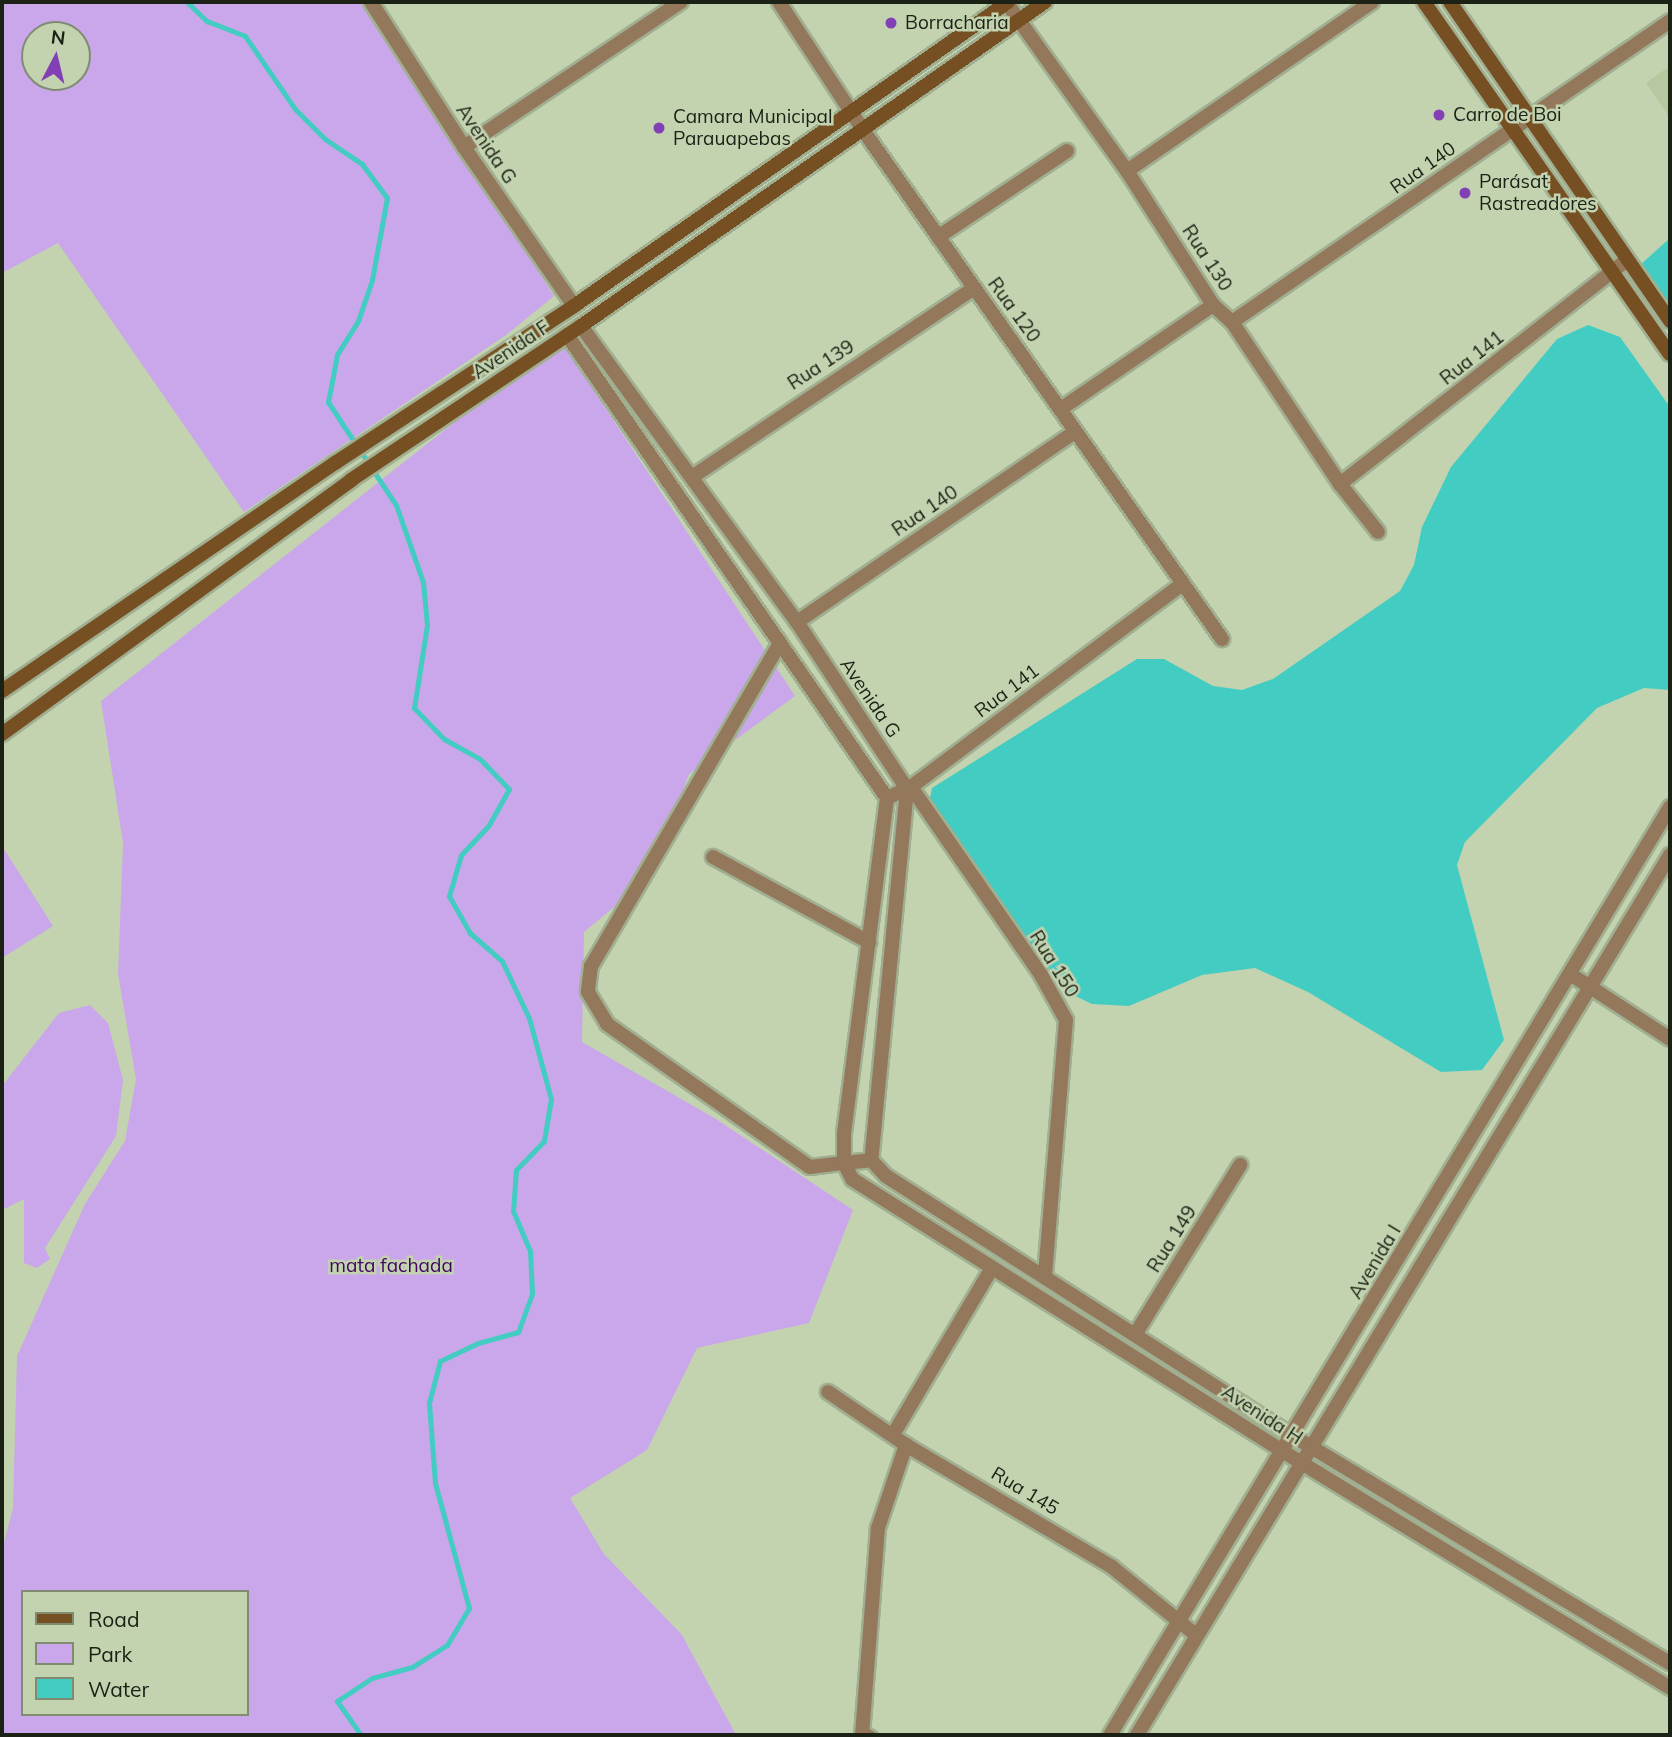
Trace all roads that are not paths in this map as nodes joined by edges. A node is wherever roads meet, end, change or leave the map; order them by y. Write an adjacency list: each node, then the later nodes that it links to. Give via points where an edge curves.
1 (372, 2): 15 (street, Avenida G)
2 (681, 2): 15 (street)
3 (779, 2): 11 (street, Rua 120)
4 (1007, 2): 9 (street, Rua 130); 11 (main road, Avenida F)
5 (1045, 2): 9 (main road, Avenida F)
6 (1372, 2): 17 (street)
7 (1424, 2): 14 (main road)
8 (1450, 2): 12 (main road)
9 (1020, 20): 13 (main road, Avenida F); 17 (street, Rua 130)
10 (1670, 21): 12 (street, Rua 140)
11 (850, 109): 13 (street, Rua 120); 23 (main road, Avenida F)
12 (1530, 117): 14 (street, Rua 140); 19 (main road)
13 (863, 130): 18 (street, Rua 120); 26 (main road, Avenida F)
14 (1511, 130): 20 (main road); 25 (street, Rua 140)
15 (464, 148): 23 (street, Avenida G)
16 (1067, 151): 18 (street)
17 (1128, 171): 22 (street, Rua 130)
18 (938, 237): 21 (street, Rua 120)
19 (1627, 260): 20 (street, Rua 141); 24 (main road)
20 (1612, 273): 28 (main road); 32 (street, Rua 141)
21 (974, 288): 29 (street, Rua 120); 31 (street, Rua 139)
22 (1213, 305): 25 (street, Rua 130); 29 (street)
23 (574, 306): 38 (main road, Avenida F)
24 (1670, 321)
25 (1232, 323): 32 (street, Rua 130)
26 (581, 326): 27 (main road, Avenida F); 31 (street, Avenida G)
27 (567, 335): 37 (street); 39 (main road, Avenida F, via 351,480)
28 (1670, 354)
29 (1062, 408): 30 (street, Rua 120)
30 (1075, 432): 34 (street, Rua 120); 35 (street, Rua 140)
31 (692, 477): 35 (street, Avenida G)
32 (1340, 484): 33 (street, Rua 130)
33 (1378, 532)
34 (1181, 585): 36 (street, Rua 120); 40 (street, Rua 141)
35 (796, 622): 40 (street, Avenida G)
36 (1222, 639)
37 (780, 643): 41 (street); 50 (street, via 591,966 588,992 607,1024 810,1167)
38 (2, 691)
39 (3, 731)
40 (909, 788): 41 (street, Rua 141); 49 (street); 53 (street, Rua 150, via 1041,975 1066,1020)
41 (887, 799): 45 (street)
42 (1670, 807): 46 (street, Avenida I)
43 (1670, 855): 47 (street)
44 (713, 857): 45 (street)
45 (869, 942): 50 (street)
46 (1570, 974): 47 (street); 57 (street, Avenida I)
47 (1591, 990): 48 (street); 59 (street)
48 (1670, 1040)
49 (871, 1160): 50 (street); 53 (street, Avenida H, via 886,1176)
50 (844, 1163): 52 (street, Avenida H, via 852,1179 864,1188)
51 (1240, 1165): 54 (street, Rua 149)
52 (992, 1268): 56 (street); 60 (street, Avenida H)
53 (1045, 1275): 54 (street, Avenida H)
54 (1136, 1333): 57 (street, Avenida H)
55 (828, 1392): 56 (street, Rua 145)
56 (894, 1433): 58 (street, Rua 145)
57 (1293, 1436): 59 (street, Avenida H); 60 (street, Avenida I)
58 (905, 1445): 62 (street, Rua 145, via 1112,1567); 66 (street, via 878,1528)
59 (1310, 1447): 61 (street); 64 (street, Avenida H)
60 (1283, 1450): 61 (street, Avenida H); 62 (street, Avenida I)
61 (1300, 1462): 63 (street); 65 (street, Avenida H)
62 (1177, 1622): 63 (street, Rua 145); 67 (street, Avenida I)
63 (1196, 1635): 68 (street)
64 (1670, 1663)
65 (1670, 1688)
66 (866, 1733)
67 (1110, 1735)
68 (1137, 1735)

